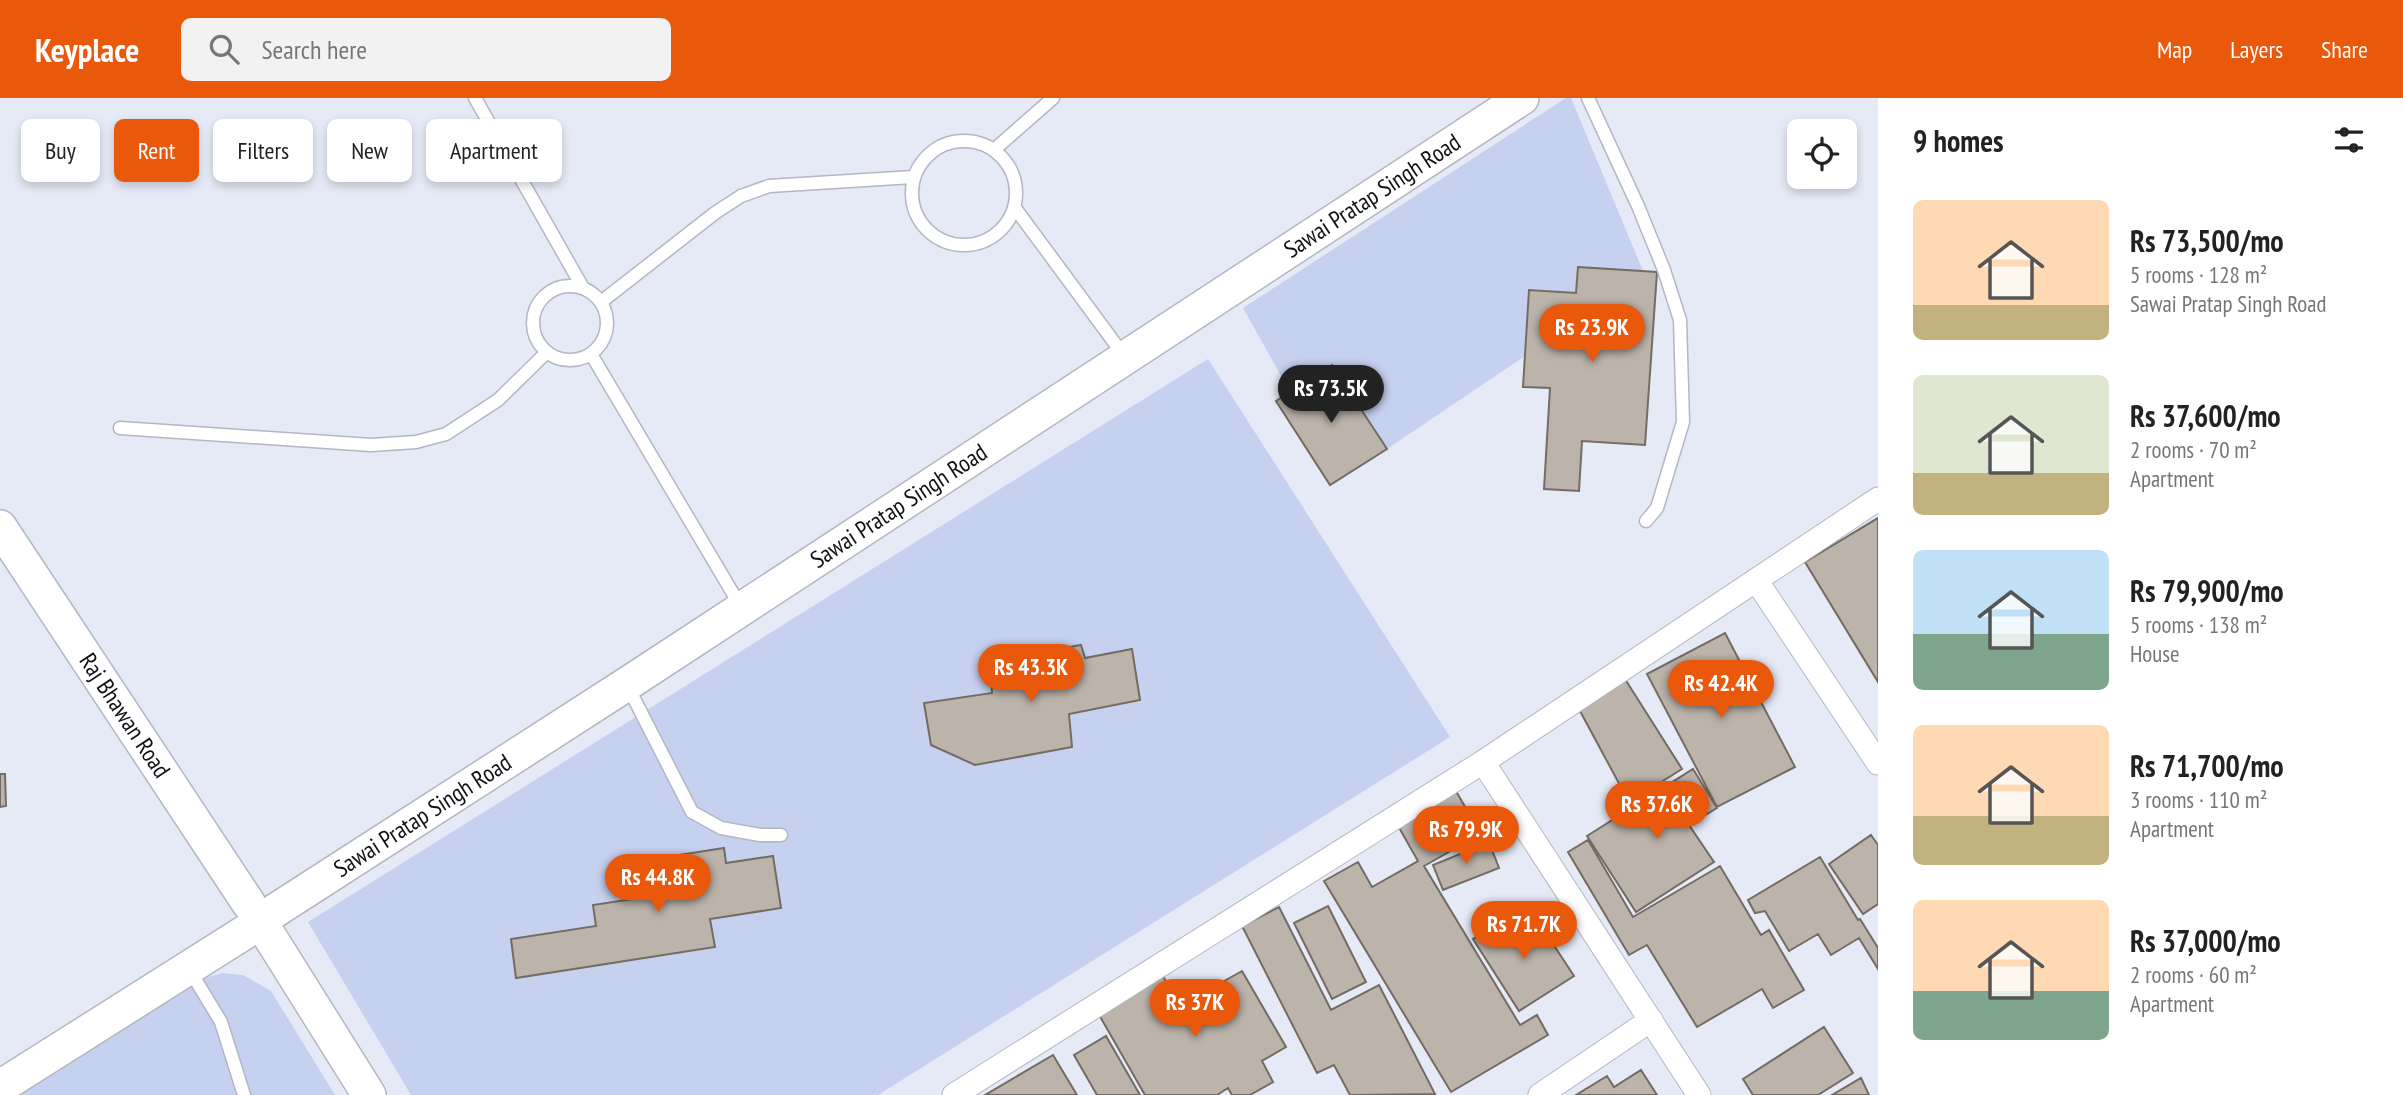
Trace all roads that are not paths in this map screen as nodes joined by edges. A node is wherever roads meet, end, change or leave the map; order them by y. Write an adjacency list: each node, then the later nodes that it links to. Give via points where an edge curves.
1 (475, 98): 8 (lane)
2 (1053, 98): 5 (lane)
3 (1522, 98): 12 (street, Sawai Pratap Singh Road)
4 (1588, 98): 15 (lane, via 1638,206 1680,320 1683,422 1657,508)
5 (995, 149): 6 (lane, via 963,140 947,143 932,150); 7 (lane, via 1014,175)
6 (913, 177): 7 (lane, via 911,194 918,217 934,236 948,243 965,245 996,235); 9 (lane, via 769,186 741,196)
7 (1015, 208): 12 (lane)
8 (583, 288): 9 (lane); 10 (lane, via 550,290 534,310 534,334)
9 (601, 302): 11 (lane, via 606,335)
10 (547, 352): 11 (lane, via 569,360); 13 (lane, via 498,400 446,434 416,442 371,445)
11 (591, 354): 18 (lane)
12 (1125, 358): 18 (street, Sawai Pratap Singh Road)
13 (120, 428)
14 (1878, 499): 17 (street)
15 (1646, 521)
16 (0, 527): 23 (street, Raj Bhawan Road)
17 (1756, 580): 20 (street); 21 (street)
18 (742, 609): 19 (street, Sawai Pratap Singh Road)
19 (627, 684): 22 (lane, via 692,811 721,828); 23 (street, Sawai Pratap Singh Road)
20 (1483, 762): 25 (street); 29 (street)
21 (1878, 763)
22 (781, 835)
23 (259, 919): 24 (street, Sawai Pratap Singh Road); 28 (street, Raj Bhawan Road)
24 (189, 969): 26 (street, Sawai Pratap Singh Road); 27 (lane, via 221,1022)
25 (1651, 1020): 30 (street); 31 (street)
26 (0, 1087)
27 (244, 1095)
28 (369, 1095)
29 (954, 1095)
30 (1540, 1095)
31 (1699, 1095)

